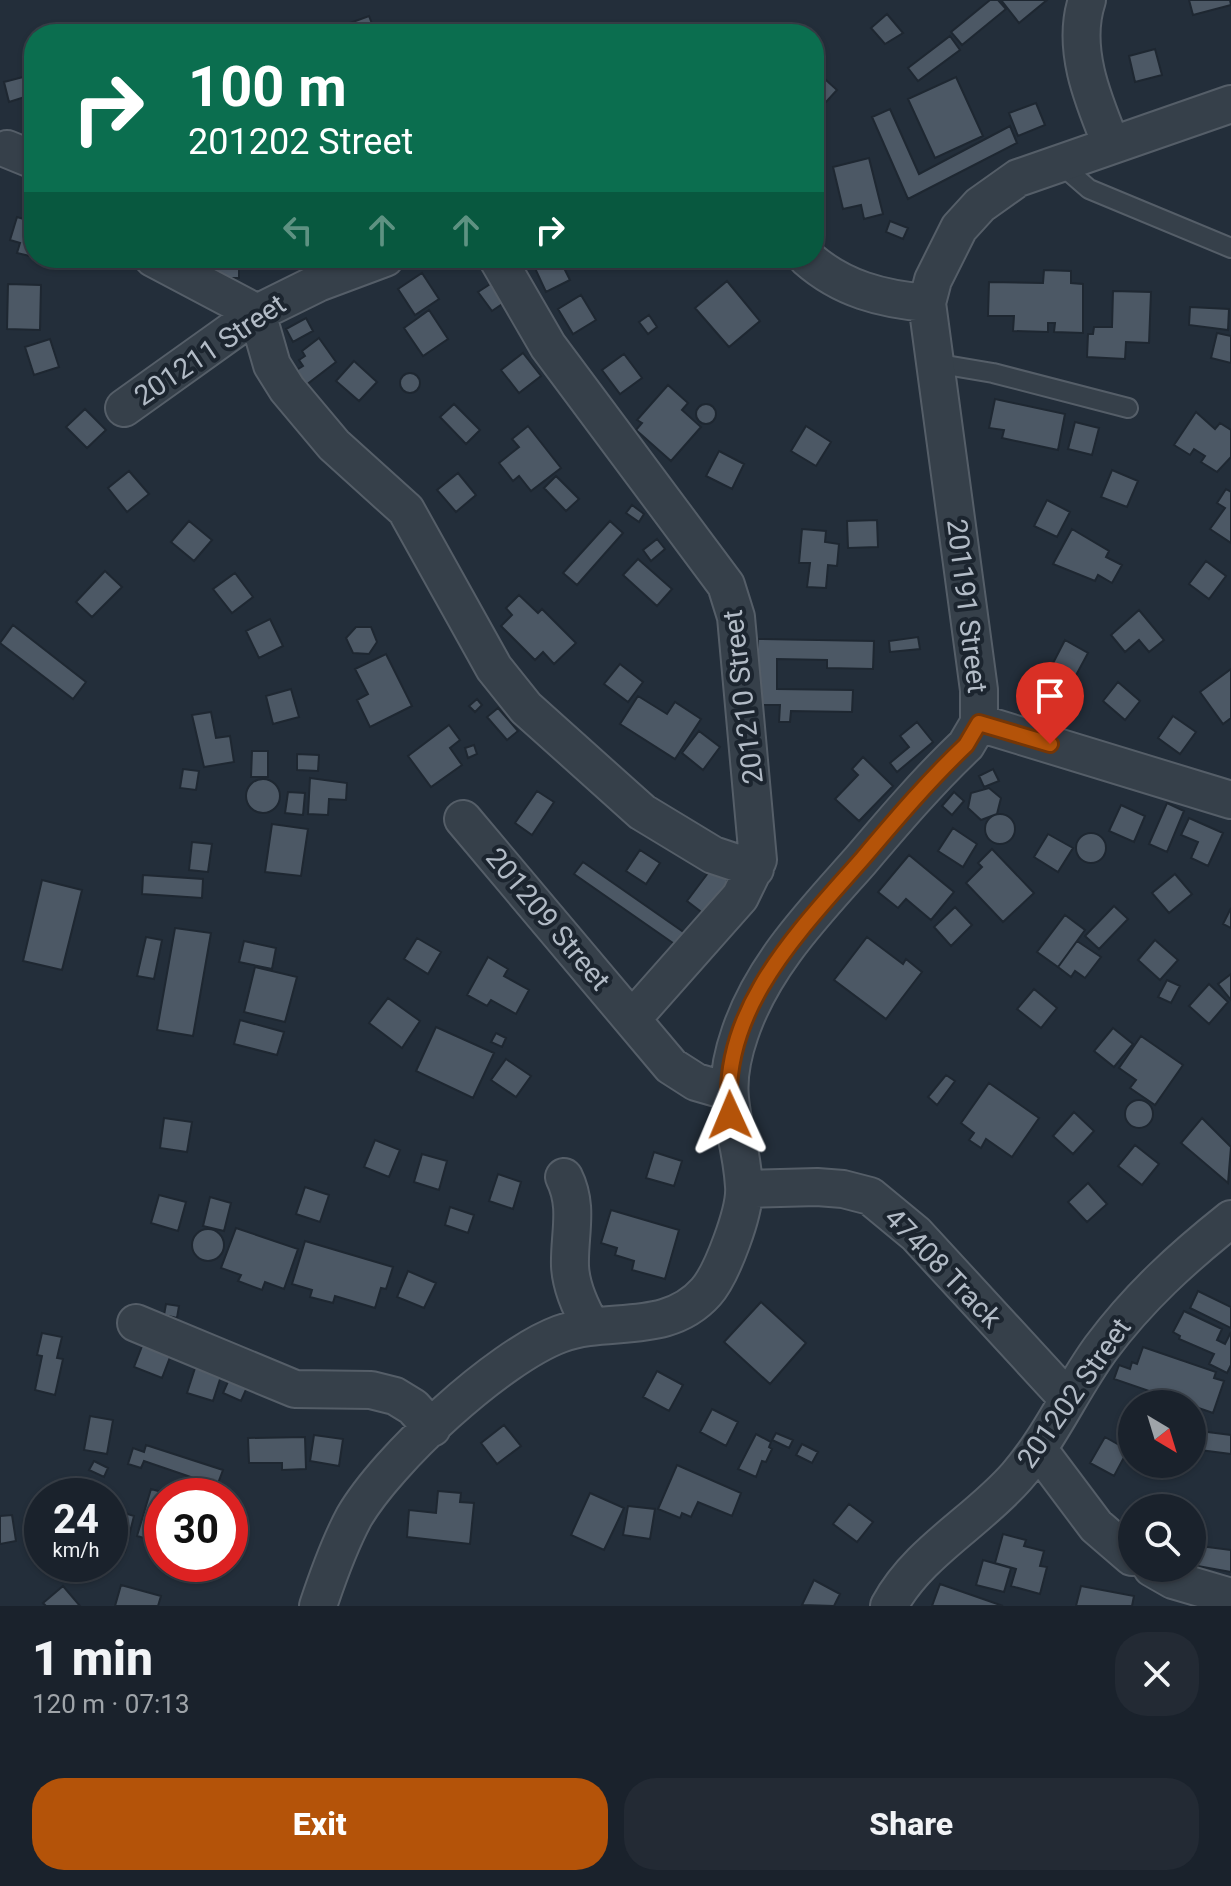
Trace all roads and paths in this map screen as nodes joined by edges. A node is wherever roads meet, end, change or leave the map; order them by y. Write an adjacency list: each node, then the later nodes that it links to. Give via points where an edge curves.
1 (1087, 0): 3 (street, via 1081,43 1091,94)
2 (1231, 104): 3 (street, 201191 Street)
3 (1111, 144): 4 (street, 201191 Street)
4 (1059, 163): 5 (lane, via 1089,189); 10 (street, 201191 Street, via 1018,178 980,205 959,228)
5 (1231, 248)
6 (172, 268): 11 (street)
7 (358, 268): 11 (street, 201211 Street)
8 (503, 268): 18 (street, 201210 Street, via 548,346 732,598 755,789 760,848)
9 (823, 268): 10 (street, via 859,291)
10 (927, 303): 12 (street, 201191 Street)
11 (257, 313): 13 (street, 201211 Street); 18 (street, via 272,365 287,389 334,445 406,510 494,668 526,708 642,812 713,855)
12 (934, 363): 14 (lane, via 1022,379); 15 (street, 201191 Street, via 979,690)
13 (124, 408)
14 (1128, 408)
15 (979, 723): 16 (street); 20 (street, 201191 Street, via 966,745 778,959 740,1033)
16 (1231, 800)
17 (463, 819): 19 (street, 201209 Street)
18 (755, 869): 19 (street, 201210 Street, via 740,897)
19 (632, 1019): 20 (street, 201209 Street, via 685,1077)
20 (727, 1091): 22 (street, 201191 Street)
21 (564, 1177): 25 (street, via 574,1208 571,1277)
22 (745, 1189): 25 (street, 201191 Street, via 721,1275 692,1306 649,1323); 26 (street, 47408 Track, via 817,1187 870,1196 916,1234)
23 (1231, 1219): 26 (street, 201202 Street, via 1167,1271)
24 (136, 1323): 27 (street, via 295,1389 371,1390 395,1396)
25 (591, 1326): 27 (street, 201191 Street, via 527,1350)
26 (1067, 1398): 28 (street, 201202 Street)
27 (432, 1428): 32 (street, 201191 Street, via 383,1477 355,1516)
28 (1039, 1450): 29 (street, via 1096,1526); 33 (street, 201202 Street, via 971,1522 929,1555)
29 (1118, 1545)
30 (1180, 1582): 31 (street)
31 (1231, 1597)
32 (318, 1606)
33 (889, 1606)

